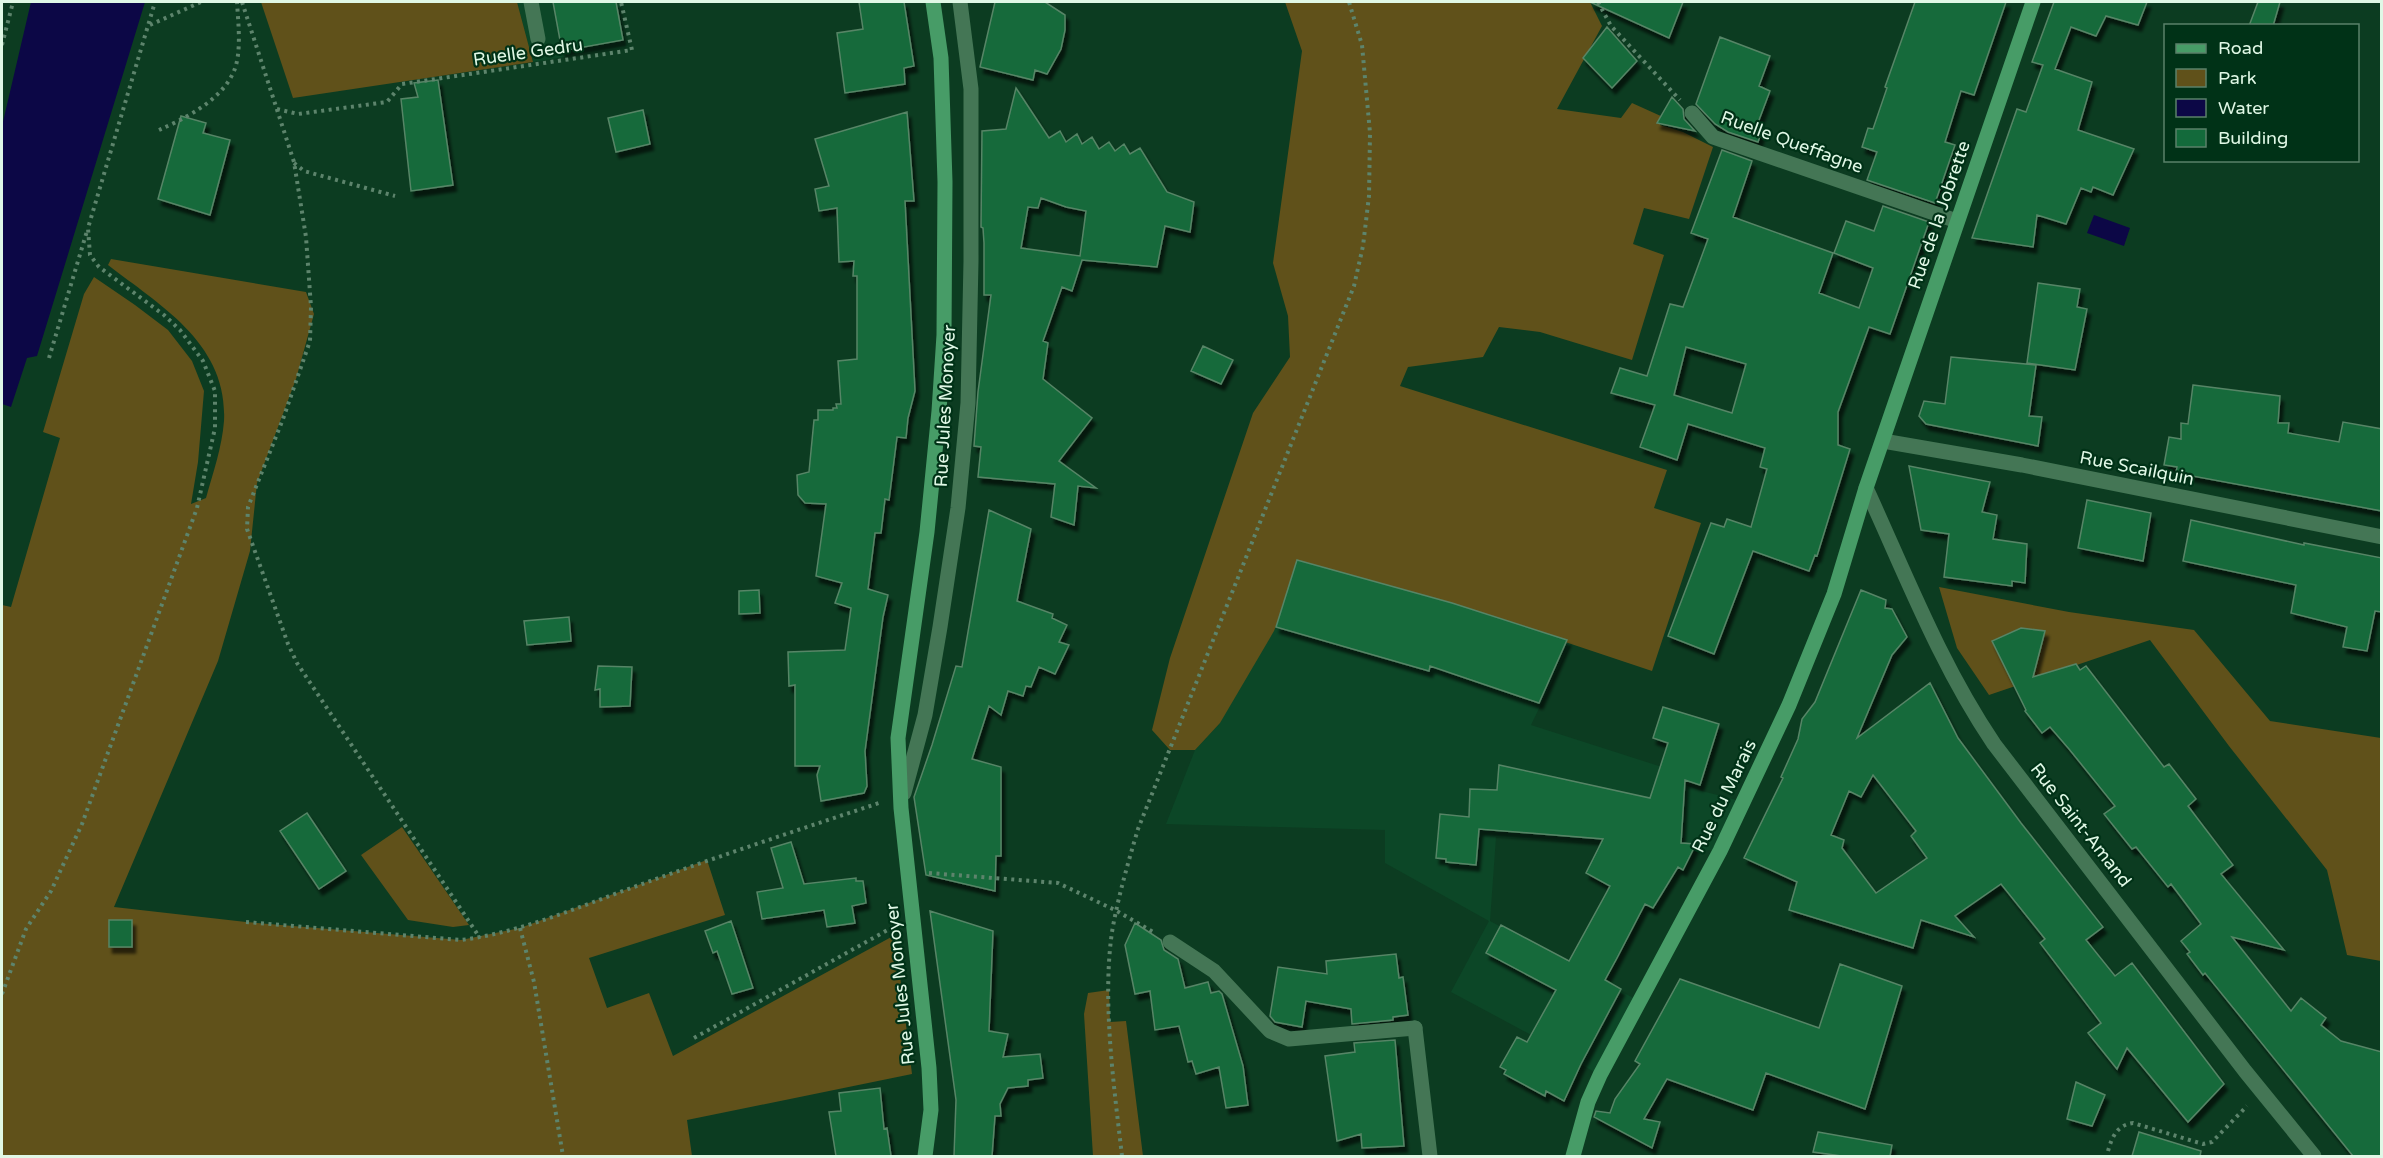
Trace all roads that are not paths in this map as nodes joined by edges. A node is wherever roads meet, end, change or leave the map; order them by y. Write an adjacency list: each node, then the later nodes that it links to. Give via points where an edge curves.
1 (531, 2): 5 (street)
2 (933, 2): 11 (street, Rue Jules Monoyer, via 941,58 945,171 944,335 927,532 898,738)
3 (960, 2): 11 (street, Rue Jules Monoyer, via 970,89 968,403 958,508 940,627 925,715)
4 (2034, 2): 7 (street, Rue de la Jobrette)
5 (538, 39)
6 (1692, 113): 7 (street, Ruelle Queffagne, via 1713,137)
7 (1957, 222): 8 (street, Rue de la Jobrette)
8 (1883, 441): 9 (street, Rue du Marais); 10 (street, Rue Scailquin)
9 (1866, 488): 15 (street, Rue du Marais, via 1833,594 1789,705 1720,851 1600,1075); 16 (street, Rue Saint-Amand, via 1927,625 1976,717)
10 (2382, 537)
11 (900, 802): 13 (street, Rue Jules Monoyer, via 930,1068 931,1110)
12 (1170, 942): 14 (street, via 1215,971 1278,1036 1289,1039 1414,1028)
13 (925, 1156)
14 (1430, 1156)
15 (1573, 1156)
16 (2314, 1156)

